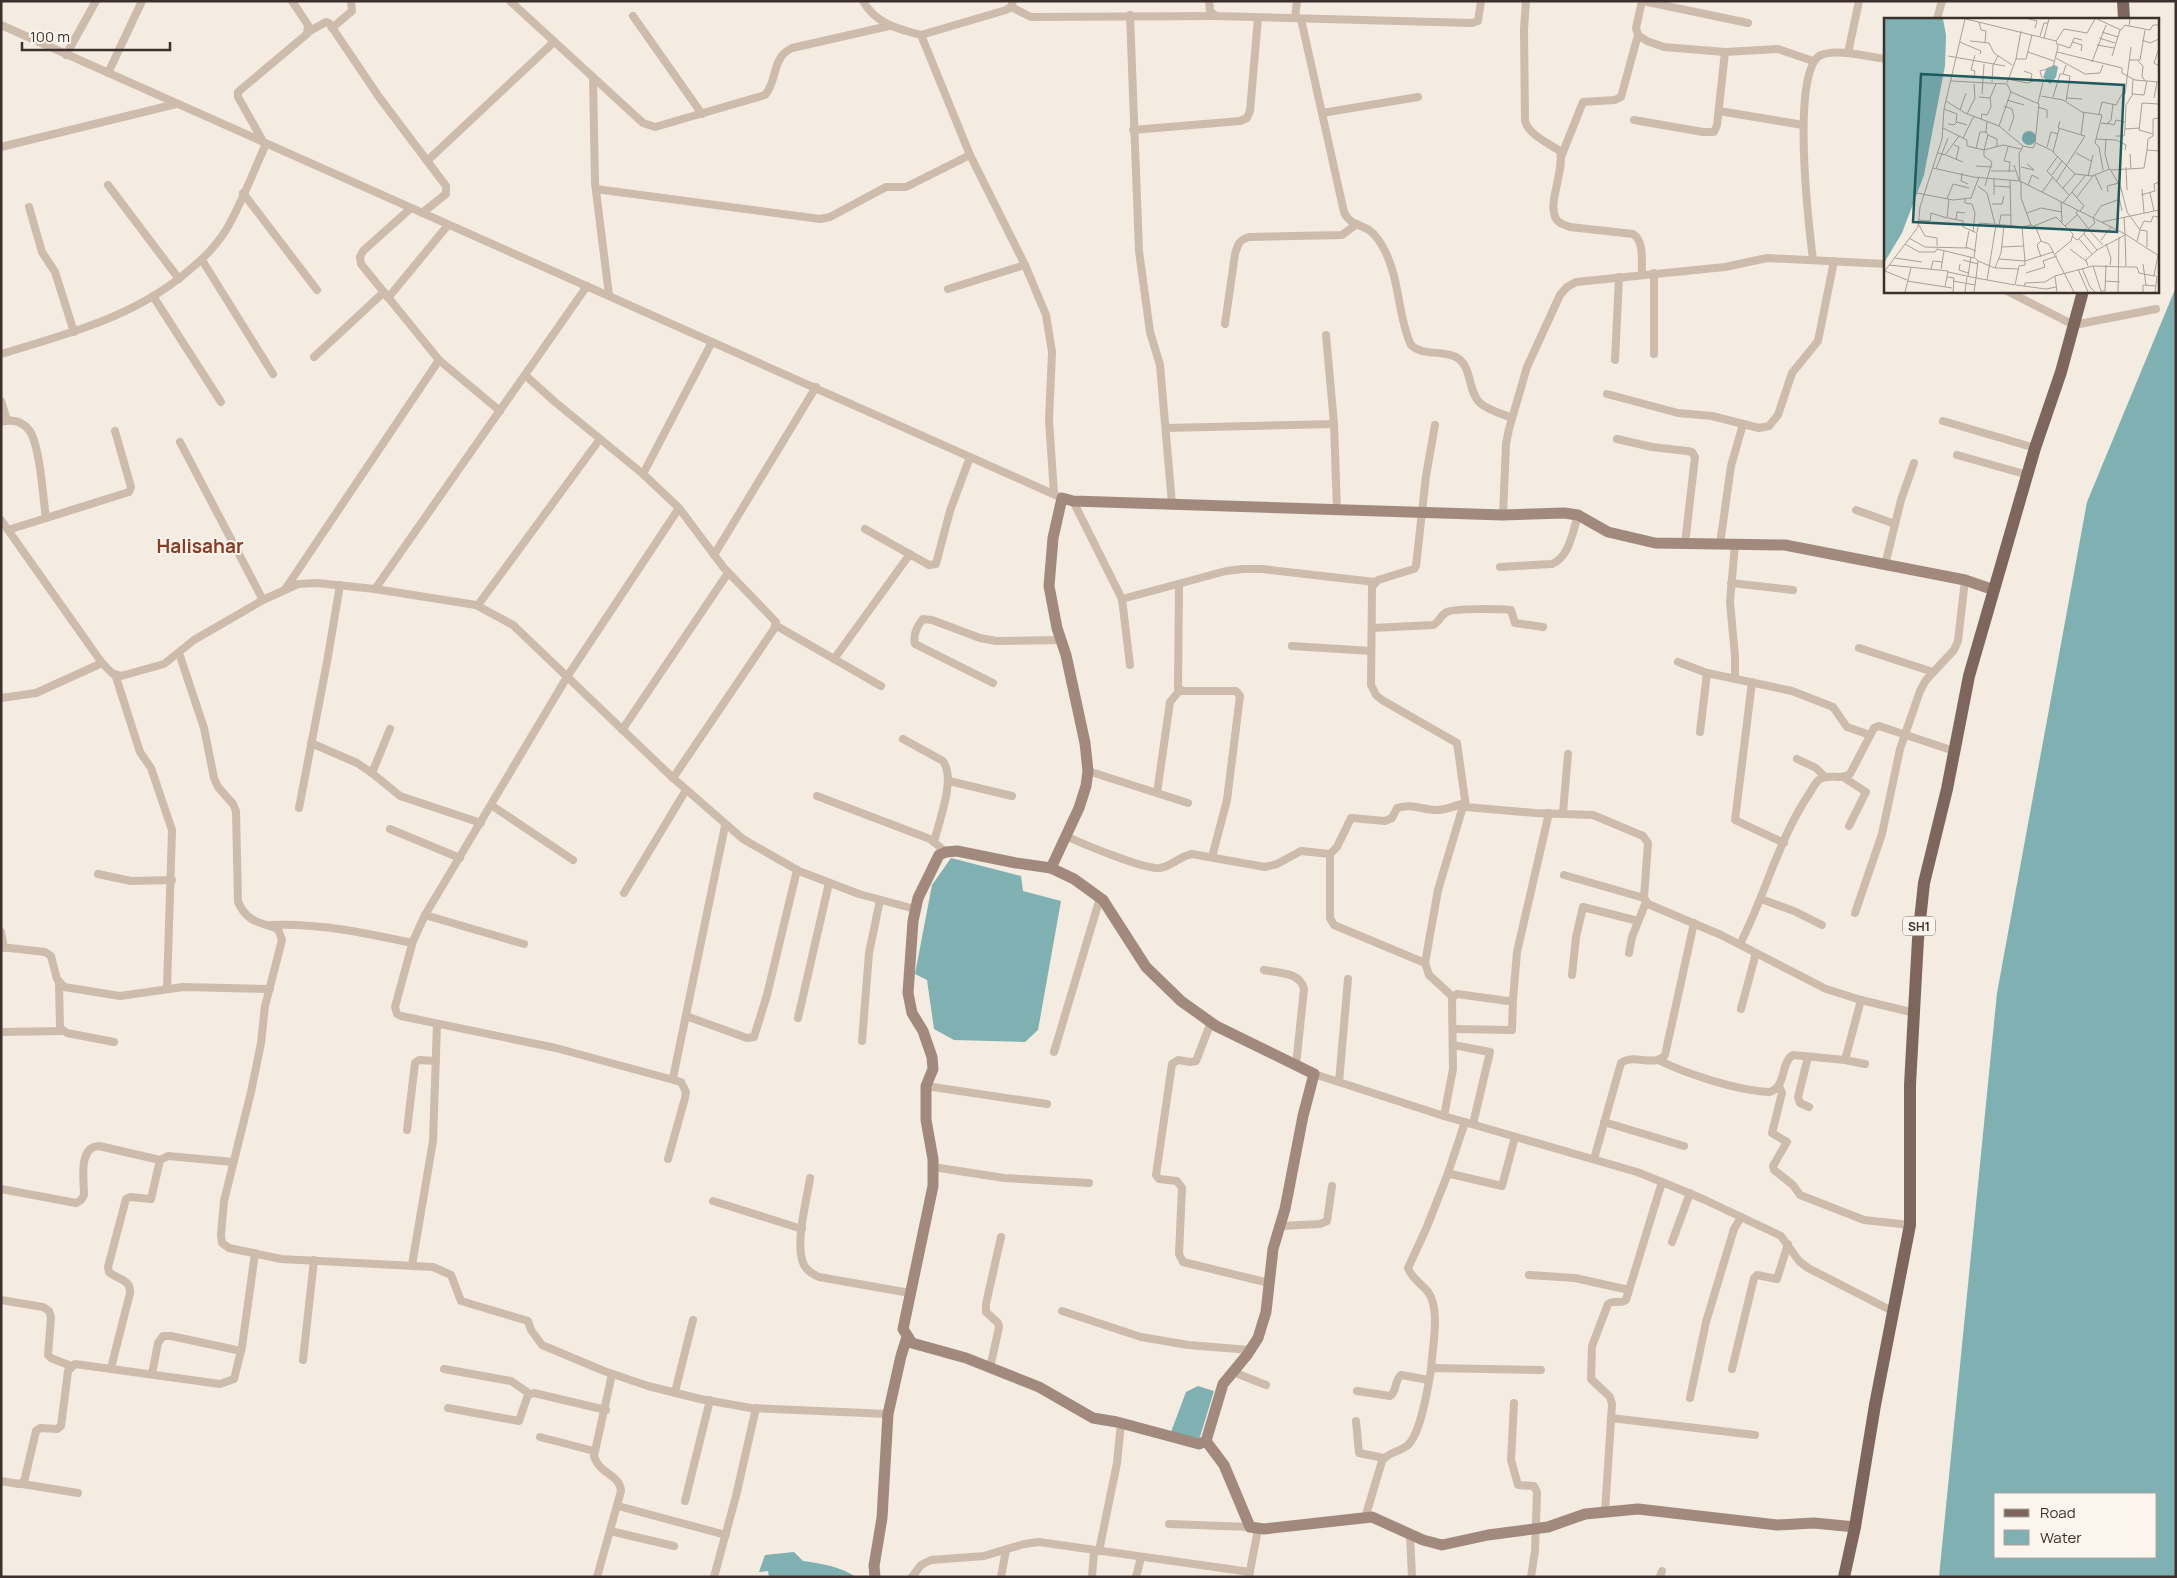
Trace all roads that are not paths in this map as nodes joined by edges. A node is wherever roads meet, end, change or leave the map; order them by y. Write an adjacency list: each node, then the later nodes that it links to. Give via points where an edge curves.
1 (96, 1): 33 (street)
2 (142, 1): 36 (street)
3 (292, 1): 27 (street, via 308,25)
4 (351, 1): 26 (street, via 352,10)
5 (510, 1): 30 (street)
6 (863, 1): 25 (street)
7 (1210, 1): 18 (street, via 1210,11)
8 (1297, 1): 20 (street)
9 (1481, 1): 20 (street, via 1478,21 1472,23)
10 (1526, 1): 49 (street, via 1526,127 1560,151)
11 (1643, 1): 23 (street); 29 (street, via 1636,28)
12 (1859, 1): 32 (street)
13 (1942, 1): 21 (street)
14 (2123, 1): 22 (main road)
15 (1012, 4): 16 (street, via 1031,17); 28 (street)
16 (1130, 15): 18 (street); 45 (street)
17 (633, 16): 42 (street)
18 (1216, 16): 19 (street)
19 (1258, 18): 20 (street); 45 (street, via 1247,118)
20 (1298, 18): 41 (street)
21 (1937, 18)
22 (2124, 18)
23 (1748, 23)
24 (1, 26): 33 (street)
25 (889, 26): 28 (street); 42 (street, via 786,51 778,60 765,95)
26 (332, 28): 27 (street, via 327,22); 50 (street)
27 (308, 32): 46 (street, via 238,92)
28 (921, 35): 48 (street)
29 (1638, 35): 31 (street, via 1664,47); 49 (street, via 1621,97 1583,102)
30 (554, 42): 37 (street); 50 (street)
31 (1725, 52): 35 (street, via 1778,49); 40 (street)
32 (1848, 53): 34 (street); 35 (street, via 1822,54)
33 (66, 55): 36 (street)
34 (1884, 59)
35 (1813, 61): 44 (street, via 1809,70)
36 (108, 73): 39 (street)
37 (593, 77): 42 (street, via 648,126 661,126); 52 (street)
38 (1418, 97): 41 (street)
39 (176, 104): 46 (street); 47 (street)
40 (1719, 111): 43 (street, via 1714,132); 44 (street)
41 (1322, 113): 57 (street, via 1344,212 1347,219)
42 (702, 114)
43 (1634, 120)
44 (1803, 125): 60 (street)
45 (1133, 130): 100 (street, via 1139,251 1150,332 1160,363)
46 (265, 143): 53 (street); 55 (street)
47 (1, 147)
48 (970, 155): 52 (street, via 907,186 886,187 830,217 820,219); 63 (street)
49 (1561, 157): 65 (street, via 1554,210 1560,224 1634,234 1638,238)
50 (427, 161): 56 (street, via 448,191)
51 (108, 185): 67 (street)
52 (596, 189): 74 (street)
53 (243, 193): 59 (street, via 225,231); 70 (street)
54 (30, 207): 79 (street, via 42,252 55,272)
55 (411, 208): 56 (street); 73 (street, via 360,257 361,264)
56 (422, 213): 58 (street)
57 (1357, 224): 77 (street, via 1342,235 1242,239 1235,254); 94 (street, via 1375,236 1386,252 1411,345 1418,350 1458,357 1464,363 1476,399 1482,405)
58 (448, 225): 68 (street); 73 (street)
59 (202, 260): 67 (street); 87 (street)
60 (1813, 260): 61 (street); 64 (street, via 1767,258 1725,267)
61 (1834, 261): 62 (street); 98 (street, via 1818,342 1792,373 1775,421 1759,428)
62 (1884, 264)
63 (1025, 265): 69 (street); 111 (street, via 1046,315 1052,340 1049,420)
64 (1654, 273): 65 (street); 83 (street)
65 (1642, 275): 66 (street)
66 (1619, 277): 86 (street); 94 (street, via 1576,282 1560,295 1527,367)
67 (179, 278): 75 (street)
68 (587, 286): 74 (street); 88 (street)
69 (948, 289)
70 (317, 290)
71 (2008, 292): 78 (street)
72 (2084, 292): 78 (main road, SH1)
73 (386, 295): 84 (street); 85 (street)
74 (609, 295): 81 (street)
75 (153, 296): 79 (street, via 134,308); 92 (street)
76 (2156, 309): 78 (street)
77 (1225, 324)
78 (2074, 325): 105 (main road, SH1)
79 (74, 332): 82 (street)
80 (1326, 335): 97 (street)
81 (712, 342): 89 (street); 109 (street)
82 (1, 354)
83 (1654, 354)
84 (314, 357)
85 (439, 360): 93 (street); 137 (street)
86 (1615, 360)
87 (273, 374)
88 (525, 376): 93 (street); 102 (street)
89 (816, 387): 107 (street); 128 (street)
90 (1607, 394): 98 (street, via 1678,413 1712,416)
91 (1, 401): 95 (street)
92 (222, 402)
93 (500, 411): 138 (street)
94 (1512, 418): 117 (street, via 1506,444)
95 (4, 421): 119 (street, via 23,424 33,437)
96 (1943, 421): 105 (street)
97 (1334, 424): 100 (street); 114 (street)
98 (1743, 424): 125 (street, via 1731,466)
99 (1435, 425): 116 (street)
100 (1166, 428): 112 (street)
101 (115, 431): 119 (street, via 131,487 129,492)
102 (600, 439): 109 (street); 143 (street)
103 (1617, 439): 124 (street, via 1692,452 1695,457)
104 (180, 442): 142 (street)
105 (2035, 448): 110 (main road, SH1)
106 (1957, 455): 110 (street)
107 (970, 457): 111 (street); 127 (street, via 936,564 929,565)
108 (1914, 463): 121 (street)
109 (643, 474): 113 (street)
110 (2028, 475): 140 (main road, SH1)
111 (1063, 498): 112 (street); 141 (street); 147 (street, via 1052,538 1049,586)
112 (1172, 504): 114 (street)
113 (679, 508): 128 (street); 159 (street)
114 (1337, 510): 116 (street)
115 (1856, 510): 121 (street)
116 (1422, 513): 117 (street); 133 (street, via 1416,568)
117 (1503, 515): 118 (street)
118 (1578, 515): 124 (street, via 1608,532 1655,543); 130 (street, via 1558,562)
119 (46, 518): 123 (street)
120 (1, 520): 123 (street)
121 (1895, 524): 129 (street)
122 (865, 529): 127 (street)
123 (8, 530): 154 (street)
124 (1685, 544): 125 (street)
125 (1720, 544): 126 (street)
126 (1735, 544): 129 (street, via 1785,545); 134 (street)
127 (910, 554): 152 (street)
128 (714, 555): 131 (street)
129 (1885, 565): 132 (street)
130 (1500, 567)
131 (728, 573): 144 (street, via 774,619); 167 (street)
132 (1965, 580): 140 (street); 156 (street, via 1958,641 1954,650)
133 (1375, 582): 135 (street, via 1251,568 1226,571); 146 (street, via 1372,587)
134 (1731, 583): 139 (street); 160 (street)
135 (1180, 584): 141 (street); 164 (street, via 1177,680)
136 (340, 585): 137 (street, via 307,583); 138 (street); 172 (street)
137 (286, 588): 142 (street)
138 (375, 588): 143 (street)
139 (1793, 590)
140 (1994, 590): 173 (main road, SH1, via 1969,676)
141 (1122, 599): 155 (street)
142 (263, 600): 151 (street, via 194,640)
143 (478, 605): 159 (street, via 513,625)
144 (776, 625): 152 (street); 180 (street)
145 (1543, 627): 146 (street, via 1515,624 1511,610 1484,610 1449,611 1433,625)
146 (1372, 628): 150 (street)
147 (1061, 640): 162 (street, via 996,641 923,619 913,637 915,644); 176 (street, via 1085,743)
148 (1292, 646): 150 (street)
149 (1859, 648): 156 (street)
150 (1371, 651): 187 (street, via 1371,685 1376,695 1457,743)
151 (179, 653): 158 (street, via 164,664 127,675); 220 (street, via 204,728 214,778 236,811 238,902 251,920)
152 (834, 659): 163 (street)
153 (1678, 662): 157 (street)
154 (102, 663): 158 (street); 165 (street, via 36,693)
155 (1130, 665)
156 (1933, 672): 170 (street, via 1920,691)
157 (1707, 673): 160 (street); 168 (street)
158 (115, 674): 208 (street, via 140,752 151,768 172,830)
159 (567, 676): 167 (street); 188 (street)
160 (1735, 678): 161 (street)
161 (1752, 682): 169 (street, via 1783,688 1832,707 1847,727); 198 (street, via 1735,820)
162 (993, 683)
163 (881, 686)
164 (1180, 690): 183 (street, via 1170,702); 201 (street, via 1236,691 1240,696 1228,800)
165 (1, 698)
166 (390, 729): 177 (street)
167 (622, 730): 180 (street)
168 (1700, 732)
169 (1870, 735): 170 (street, via 1879,726); 179 (street, via 1850,774)
170 (1906, 736): 173 (street); 216 (street, via 1900,749 1882,834)
171 (903, 739): 181 (street, via 944,761)
172 (311, 743): 177 (street); 189 (street)
173 (1954, 751): 240 (main road, SH1, via 1922,897)
174 (1568, 754): 191 (street)
175 (1797, 759): 178 (street)
176 (1088, 771): 183 (street); 196 (street, via 1079,808)
177 (372, 773): 192 (street, via 400,796)
178 (1826, 777): 179 (street); 198 (street, via 1818,780 1796,814)
179 (1843, 777): 194 (street, via 1866,792)
180 (673, 778): 182 (street)
181 (949, 781): 185 (street); 197 (street)
182 (686, 790): 193 (street); 210 (street)
183 (1157, 793): 186 (street)
184 (817, 796): 197 (street)
185 (1012, 796)
186 (1188, 803)
187 (1464, 803): 190 (street, via 1469,808); 200 (street, via 1435,810 1407,804 1397,808 1392,818 1385,821 1351,818 1337,847); 229 (street, via 1438,890)
188 (491, 805): 192 (street); 203 (street)
189 (298, 808)
190 (1549, 813): 191 (street); 237 (street, via 1517,952)
191 (1563, 813): 214 (street, via 1593,815 1646,839)
192 (481, 823): 202 (street)
193 (725, 826): 205 (street); 241 (street)
194 (1850, 826)
195 (390, 829): 202 (street)
196 (1066, 836): 201 (street, via 1109,854 1156,868 1192,854); 204 (street)
197 (934, 842): 199 (street)
198 (1784, 843): 212 (street)
199 (946, 852): 204 (street, via 957,851); 215 (street, via 939,855)
200 (1330, 854): 201 (street, via 1301,851 1265,867); 229 (street, via 1330,918 1334,926)
201 (1212, 857)
202 (460, 858): 217 (street)
203 (573, 860)
204 (1051, 868): 211 (street, via 1074,879)
205 (797, 870): 209 (street); 241 (street, via 754,1037 747,1038)
206 (98, 874): 208 (street, via 131,881)
207 (1564, 875): 214 (street)
208 (172, 880): 234 (street)
209 (829, 883): 213 (street); 242 (street)
210 (624, 893)
211 (1100, 898): 243 (street, via 1146,967 1181,1001); 251 (street)
212 (1761, 898): 221 (street); 225 (street)
213 (880, 900): 215 (street); 248 (street, via 869,953)
214 (1645, 900): 218 (street); 219 (street)
215 (915, 909): 261 (street, via 908,993 912,1013 923,1031 932,1057 933,1068)
216 (1855, 913)
217 (425, 915): 223 (street); 224 (street)
218 (1638, 921): 227 (street); 231 (street, via 1583,907)
219 (1694, 923): 225 (street); 253 (street, via 1665,1055)
220 (267, 925): 223 (street, via 342,928); 235 (street, via 278,929 282,940)
221 (1822, 925)
222 (1, 932): 226 (street)
223 (412, 943): 244 (street, via 395,1003 396,1012)
224 (524, 944)
225 (1740, 944): 228 (street)
226 (3, 948): 233 (street, via 49,953)
227 (1629, 953)
228 (1756, 953): 238 (street, via 1826,989); 239 (street)
229 (1426, 963): 236 (street, via 1429,975)
230 (1264, 970): 257 (street, via 1296,977 1303,984)
231 (1572, 975)
232 (1348, 979): 260 (street)
233 (60, 984): 234 (street, via 120,996); 246 (street, via 59,1024)
234 (167, 988): 235 (street)
235 (270, 989): 274 (street)
236 (1453, 997): 237 (street, via 1456,994); 245 (street)
237 (1513, 999): 245 (street, via 1512,1030)
238 (1861, 1000): 240 (street); 254 (street)
239 (1741, 1009)
240 (1915, 1014): 285 (main road, SH1, via 1910,1085)
241 (686, 1016): 259 (street)
242 (798, 1018)
243 (1212, 1022): 257 (street); 295 (street, via 1199,1058 1193,1062 1178,1060 1172,1064 1156,1175 1159,1179 1177,1181 1182,1188 1179,1254 1183,1262)
244 (436, 1024): 255 (street); 259 (street, via 556,1048)
245 (1453, 1029): 250 (street)
246 (63, 1031): 247 (street); 249 (street)
247 (1, 1032)
248 (862, 1041)
249 (114, 1042)
250 (1453, 1045): 265 (street, via 1453,1069); 267 (street, via 1490,1052)
251 (1054, 1052)
252 (1808, 1057): 254 (street); 262 (street, via 1790,1056); 264 (street, via 1798,1097 1800,1103)
253 (1658, 1060): 262 (street, via 1685,1072 1737,1086 1770,1092); 266 (street, via 1628,1059 1621,1063)
254 (1844, 1060): 256 (street)
255 (436, 1061): 268 (street, via 419,1060 415,1063); 293 (street, via 433,1141)
256 (1865, 1064)
257 (1296, 1065): 258 (street)
258 (1314, 1074): 260 (street); 286 (street)
259 (673, 1078): 271 (street, via 681,1082 686,1092)
260 (1339, 1082): 265 (street)
261 (926, 1086): 263 (street); 275 (street, via 926,1120)
262 (1779, 1086): 285 (street, via 1782,1093 1772,1133 1787,1142 1773,1166 1774,1170 1800,1195 1864,1220)
263 (1047, 1104)
264 (1809, 1107)
265 (1444, 1116): 267 (street)
266 (1604, 1122): 270 (street); 272 (street)
267 (1469, 1123): 269 (street); 276 (street)
268 (407, 1130)
269 (1515, 1137): 272 (street); 276 (street, via 1502,1186 1451,1174)
270 (1684, 1146)
271 (668, 1159)
272 (1594, 1159): 278 (street)
273 (160, 1160): 274 (street, via 168,1156); 281 (street, via 91,1147 84,1158 84,1195 76,1203); 307 (street, via 151,1199 130,1197 126,1200 108,1267 109,1272 131,1286)
274 (234, 1162): 291 (street, via 220,1235 222,1243 229,1248)
275 (933, 1167): 279 (street, via 1004,1178); 297 (street, via 933,1186)
276 (1447, 1176): 311 (street, via 1408,1268 1433,1300 1435,1321)
277 (810, 1178): 287 (street)
278 (1662, 1182): 282 (street); 296 (street)
279 (1089, 1183)
280 (1332, 1186): 286 (street, via 1327,1221)
281 (1, 1188)
282 (1690, 1193): 284 (street); 289 (street)
283 (713, 1201): 287 (street)
284 (1741, 1217): 290 (street, via 1781,1236); 321 (street, via 1734,1229 1706,1322)
285 (1910, 1225): 300 (main road, SH1)
286 (1281, 1226): 295 (street, via 1273,1249)
287 (802, 1229): 297 (street, via 804,1265 819,1277)
288 (1001, 1237): 308 (street, via 986,1304 986,1312 999,1327)
289 (1672, 1242)
290 (1788, 1244): 300 (street, via 1808,1268); 310 (street, via 1777,1279 1754,1278)
291 (255, 1253): 292 (street, via 281,1259); 304 (street)
292 (314, 1260): 293 (street); 305 (street)
293 (412, 1265): 315 (street, via 433,1267 452,1275 461,1301 528,1321 542,1345)
294 (1529, 1275): 296 (street, via 1575,1278)
295 (1269, 1284): 303 (street, via 1266,1312 1258,1338)
296 (1629, 1290): 328 (street, via 1624,1302 1608,1304 1591,1352 1591,1379 1612,1400)
297 (910, 1293): 302 (street, via 903,1329)
298 (1, 1300): 306 (street, via 43,1307 49,1311 48,1355)
299 (1062, 1311): 303 (street, via 1141,1337)
300 (1894, 1312): 344 (main road, SH1)
301 (693, 1320): 319 (street)
302 (907, 1337): 308 (street, via 912,1343 958,1355); 327 (street)
303 (1250, 1350): 313 (street)
304 (241, 1351): 314 (street, via 234,1379 227,1383); 314 (street, via 163,1336 158,1343)
305 (304, 1360)
306 (71, 1366): 307 (street, via 80,1363); 337 (street, via 61,1426 36,1431 26,1480)
307 (111, 1368): 314 (street)
308 (990, 1368): 330 (street, via 1039,1387 1093,1418)
309 (444, 1369): 320 (street, via 511,1381)
310 (1732, 1369)
311 (1431, 1370): 312 (street, via 1436,1367); 316 (street)
312 (1541, 1370)
313 (1232, 1372): 317 (street); 333 (street, via 1223,1384)
314 (152, 1374)
315 (612, 1374): 319 (street); 326 (street)
316 (1429, 1380): 318 (street, via 1400,1375 1390,1396); 335 (street, via 1411,1442)
317 (1266, 1385)
318 (1357, 1391)
319 (675, 1392): 322 (street)
320 (530, 1394): 324 (street, via 519,1421); 326 (street)
321 (1690, 1398)
322 (710, 1400): 325 (street); 339 (street)
323 (1514, 1403): 346 (street, via 1512,1466 1518,1484 1536,1488)
324 (448, 1408)
325 (756, 1408): 327 (street); 349 (street)
326 (606, 1410): 334 (street)
327 (888, 1414): 357 (street, via 882,1518)
328 (1611, 1418): 331 (street); 341 (street)
329 (1356, 1421): 335 (street, via 1359,1453)
330 (1121, 1423): 333 (street, via 1199,1444); 352 (street, via 1117,1463)
331 (1755, 1435)
332 (540, 1437): 334 (street)
333 (1206, 1441): 345 (street, via 1224,1465)
334 (594, 1451): 340 (street, via 596,1463 621,1485)
335 (1384, 1458): 342 (street)
336 (1, 1481): 337 (street)
337 (22, 1484): 338 (street)
338 (78, 1493)
339 (685, 1501)
340 (618, 1506): 347 (street); 349 (street)
341 (1606, 1512): 344 (street, via 1638,1509 1777,1525 1814,1523); 346 (street, via 1585,1514 1562,1524)
342 (1366, 1518): 345 (street); 348 (street, via 1372,1517)
343 (1170, 1524): 345 (street)
344 (1855, 1527): 364 (main road, SH1)
345 (1254, 1528): 354 (street)
346 (1535, 1529): 348 (street, via 1442,1545); 363 (street)
347 (610, 1531): 350 (street); 355 (street)
348 (1410, 1534): 362 (street)
349 (726, 1535): 356 (street)
350 (674, 1546)
351 (1006, 1550): 352 (street, via 1039,1542); 358 (street, via 984,1556 930,1560 920,1565); 359 (street)
352 (1096, 1551): 353 (street); 360 (street)
353 (1140, 1557): 354 (street); 361 (street)
354 (1249, 1574)
355 (597, 1577)
356 (714, 1577)
357 (874, 1577)
358 (912, 1577)
359 (1001, 1577)
360 (1092, 1577)
361 (1136, 1577)
362 (1412, 1577)
363 (1531, 1577)
364 (1844, 1577)

